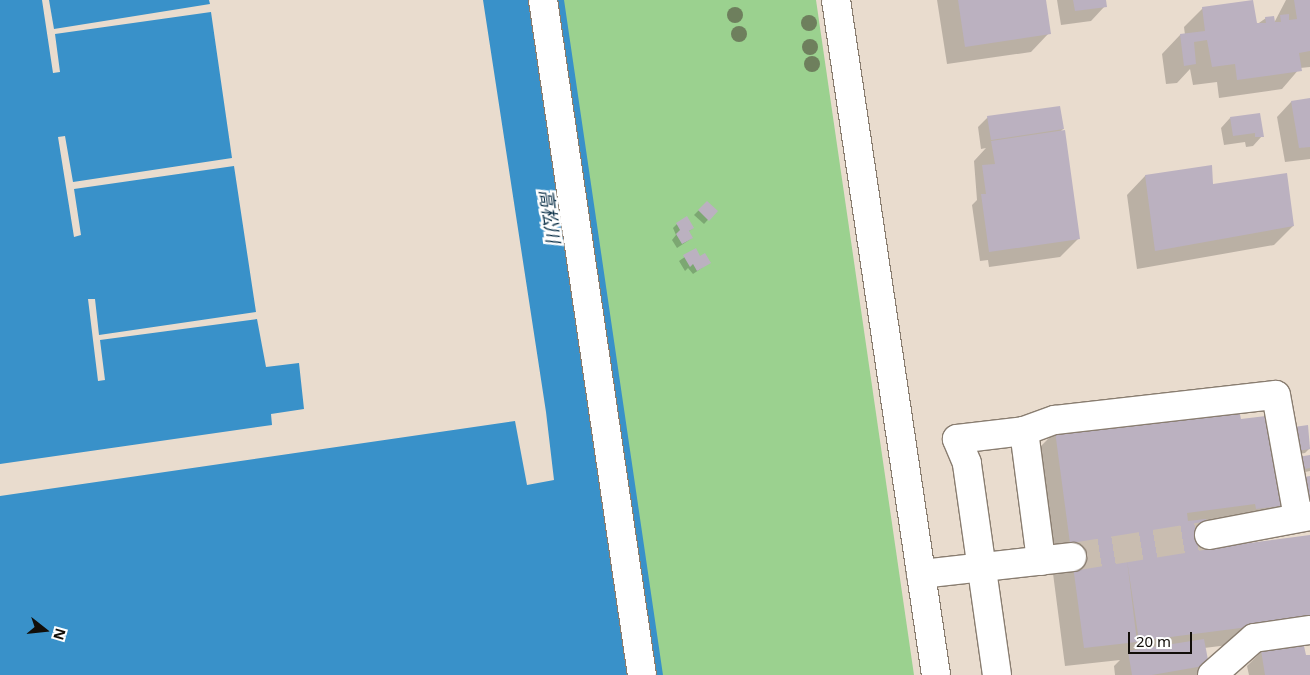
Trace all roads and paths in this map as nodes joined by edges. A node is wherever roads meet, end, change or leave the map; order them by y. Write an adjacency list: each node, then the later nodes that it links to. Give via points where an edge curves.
1 (543, 0): 11 (street)
2 (836, 0): 9 (street)
3 (1024, 430): 4 (street, via 1055,420 1276,395); 7 (street); 8 (street, via 957,439 967,463)
4 (1304, 517): 5 (street)
5 (1209, 535)
6 (1072, 557): 7 (street)
7 (1041, 560): 8 (street)
8 (981, 567): 9 (street); 13 (street)
9 (921, 574): 12 (street)
10 (1310, 630): 14 (street, via 1254,638)
11 (642, 675)
12 (936, 675)
13 (996, 675)
14 (1212, 675)

